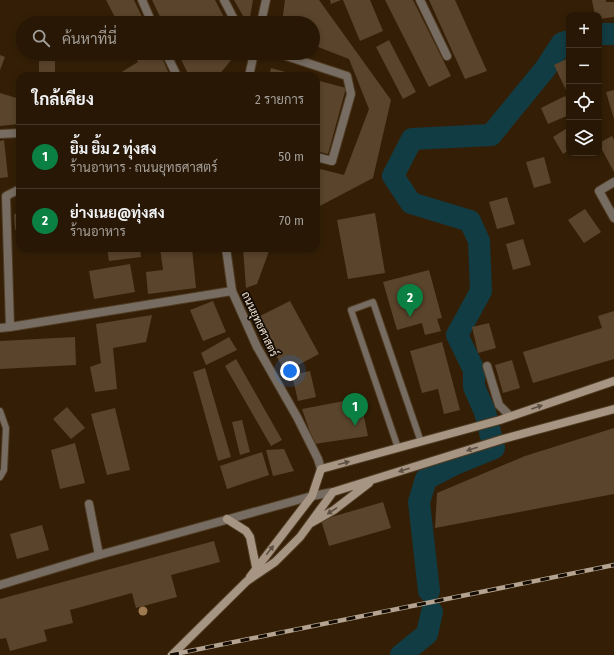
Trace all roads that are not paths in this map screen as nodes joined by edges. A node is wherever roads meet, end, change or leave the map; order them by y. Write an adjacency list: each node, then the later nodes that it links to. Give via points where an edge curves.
1 (142, 0): 5 (street)
2 (224, 0): 6 (street)
3 (266, 0): 7 (street)
4 (420, 0): 8 (street)
5 (149, 16)
6 (232, 16)
7 (263, 16)
8 (447, 56)
9 (169, 60): 12 (street)
10 (252, 60): 13 (street)
11 (298, 60): 16 (street, via 347,76 351,94 332,161)
12 (175, 72)
13 (250, 72)
14 (16, 133): 15 (street)
15 (0, 134)
16 (320, 158)
17 (614, 182): 19 (street, via 598,191)
18 (16, 191): 22 (street, via 6,196)
19 (614, 218)
20 (227, 252): 21 (street, ถนนยุทธศาสตร์)
21 (232, 291): 22 (street); 31 (street, ถนนยุทธศาสตร์, via 257,347 318,459)
22 (10, 327): 23 (street)
23 (0, 328)
24 (487, 366): 28 (street, via 500,405)
25 (614, 381): 28 (main road, one-way to 25)
26 (614, 409): 33 (main road, one-way to 33, via 503,439)
27 (0, 411): 32 (lane, via 6,428 4,470)
28 (510, 416): 29 (main road)
29 (422, 442): 30 (main road); 30 (lane, via 373,302 351,310)
30 (398, 448): 31 (main road, one-way to 30)
31 (320, 469): 35 (main road)
32 (0, 478)
33 (374, 479): 34 (main road); 38 (main road, one-way to 38, via 334,510)
34 (333, 492): 35 (street); 38 (main road)
35 (312, 496): 37 (street); 40 (main road, one-way to 35)
36 (89, 504): 39 (street)
37 (227, 519): 39 (street); 40 (main road, via 246,531 250,537)
38 (309, 524): 41 (main road, via 275,562)
39 (99, 555): 42 (street)
40 (256, 567): 41 (main road)
41 (247, 581): 43 (main road)
42 (0, 585)
43 (172, 655)

